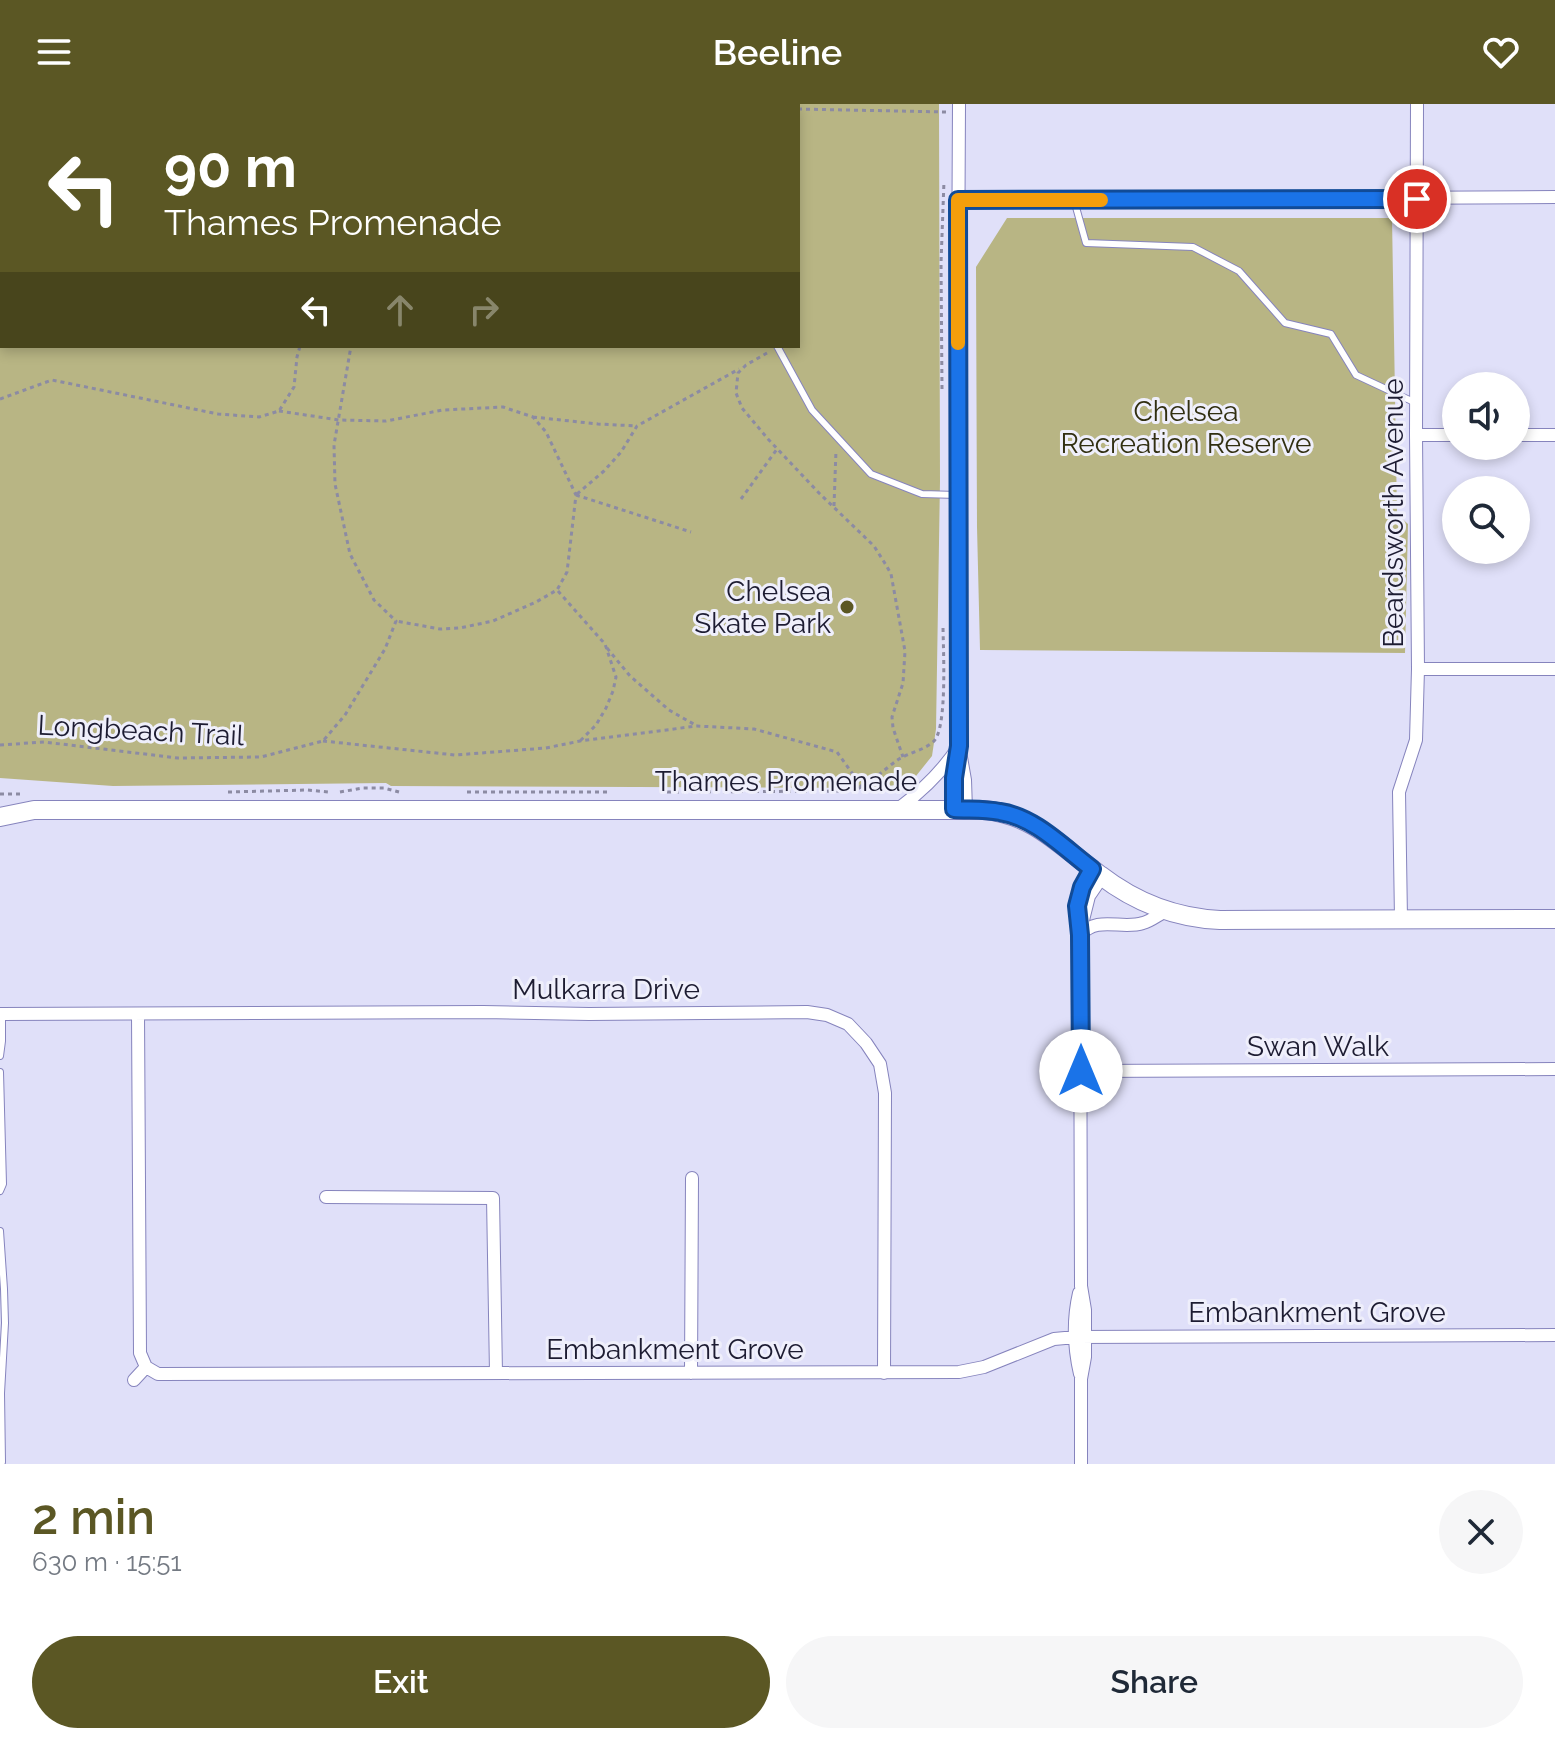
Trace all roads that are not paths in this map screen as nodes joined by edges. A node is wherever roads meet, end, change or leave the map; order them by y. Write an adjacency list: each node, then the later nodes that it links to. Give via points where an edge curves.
1 (1417, 104): 4 (street, Beardsworth Avenue)
2 (959, 108): 5 (street)
3 (1555, 197): 4 (street)
4 (1417, 199): 6 (street); 8 (street, Beardsworth Avenue)
5 (958, 200): 6 (street); 13 (street)
6 (1074, 200): 8 (lane, via 1086,243 1193,247 1239,271 1285,323 1331,334 1356,375)
7 (779, 348): 13 (lane, via 812,410 871,474 922,494)
8 (1416, 403): 9 (street, Beardsworth Avenue)
9 (1416, 435): 10 (street); 14 (street, Beardsworth Avenue)
10 (1442, 435)
11 (1530, 435): 12 (street)
12 (1555, 435)
13 (957, 495): 16 (street)
14 (1418, 669): 15 (street); 24 (street, Beardsworth Avenue, via 1416,740 1399,792)
15 (1555, 669)
16 (959, 746): 19 (street, via 934,778); 20 (street, via 954,778)
17 (32, 802): 18 (main road, Thames Promenade); 19 (main road, Thames Promenade); 21 (main road, Thames Promenade)
18 (0, 803)
19 (897, 809): 20 (main road, Thames Promenade)
20 (960, 810): 22 (main road, Thames Promenade, via 999,812 1026,821)
21 (0, 817)
22 (1097, 873): 23 (main road, Thames Promenade, via 1128,895); 26 (street, via 1082,887)
23 (1166, 911): 24 (main road, Thames Promenade, via 1212,920); 26 (street, via 1142,924 1099,924)
24 (1401, 919): 25 (main road, Thames Promenade)
25 (1555, 919)
26 (1080, 935): 31 (street)
27 (1, 1014): 28 (street, Mulkarra Drive); 29 (lane)
28 (138, 1014): 39 (street, via 140,1353); 42 (street, Mulkarra Drive, via 807,1012 848,1024 880,1064 885,1093)
29 (0, 1056)
30 (1555, 1069): 31 (street, Swan Walk)
31 (1081, 1071): 38 (street)
32 (0, 1072): 34 (lane)
33 (692, 1178): 41 (street)
34 (0, 1191)
35 (326, 1197): 40 (street, via 493,1198)
36 (0, 1231): 44 (lane, via 5,1312)
37 (1555, 1335): 38 (street, Embankment Grove)
38 (1081, 1337): 42 (street, Embankment Grove, via 1054,1339 959,1372); 45 (street)
39 (146, 1367): 40 (street, Embankment Grove, via 161,1374); 43 (street)
40 (496, 1373): 41 (street, Embankment Grove)
41 (691, 1373): 42 (street, Embankment Grove)
42 (884, 1373)
43 (134, 1380)
44 (0, 1462)
45 (1081, 1464)

